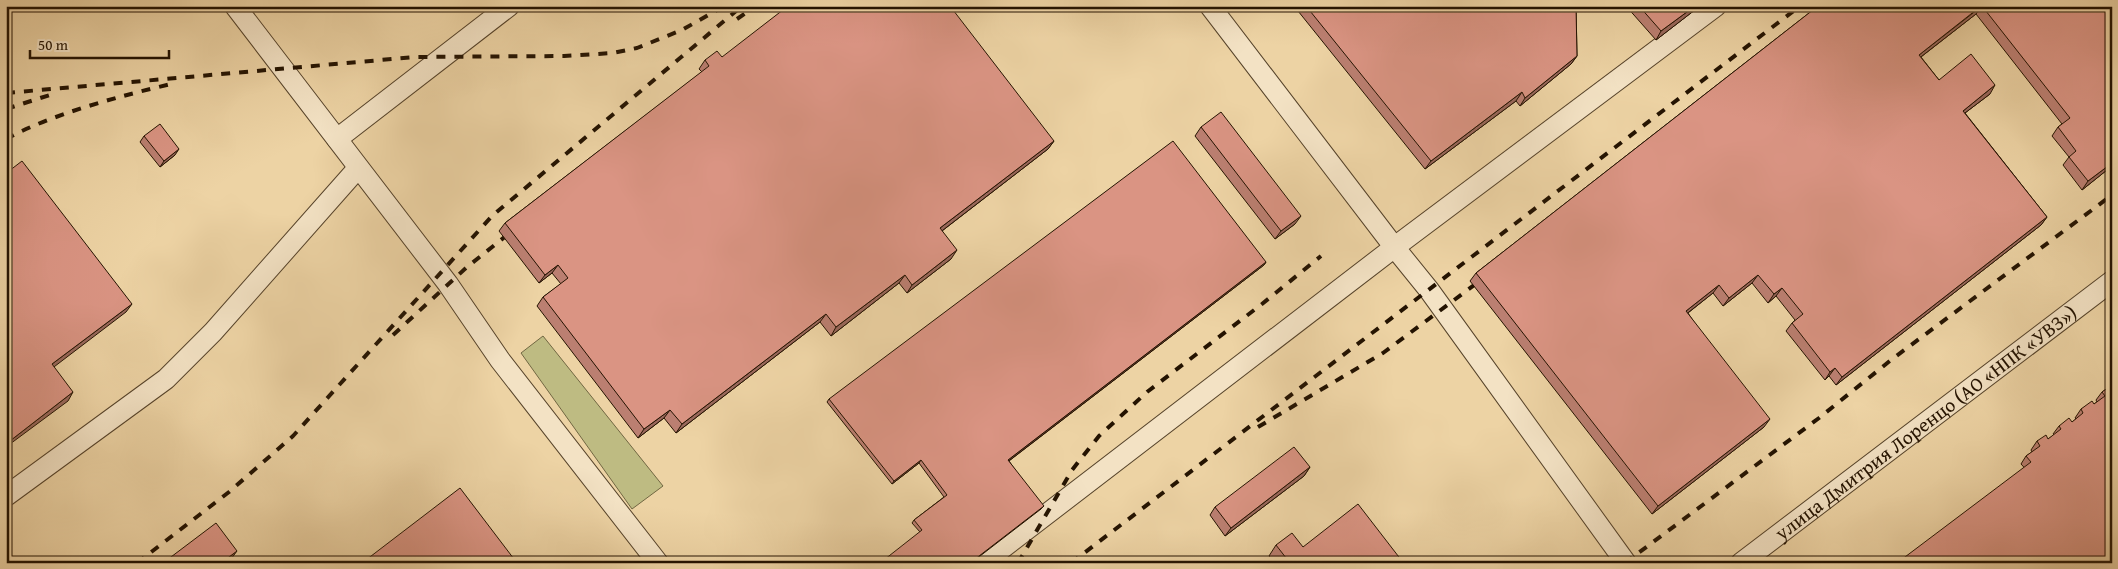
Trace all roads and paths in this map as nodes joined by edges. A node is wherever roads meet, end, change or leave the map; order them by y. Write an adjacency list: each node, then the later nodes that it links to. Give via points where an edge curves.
1 (235, 6): 5 (lane)
2 (510, 6): 5 (lane)
3 (1210, 6): 7 (lane)
4 (1716, 6): 7 (lane)
5 (337, 139): 6 (lane)
6 (358, 168): 9 (lane, via 213,332 166,378); 10 (lane, via 448,284 500,360)
7 (1395, 248): 11 (lane); 12 (lane, via 1429,290)
8 (2112, 281): 13 (lane, улица Дмитрия Лоренцо (АО «НПК «УВЗ»))
9 (6, 496)
10 (658, 563)
11 (983, 563)
12 (1626, 563)
13 (1741, 563)

